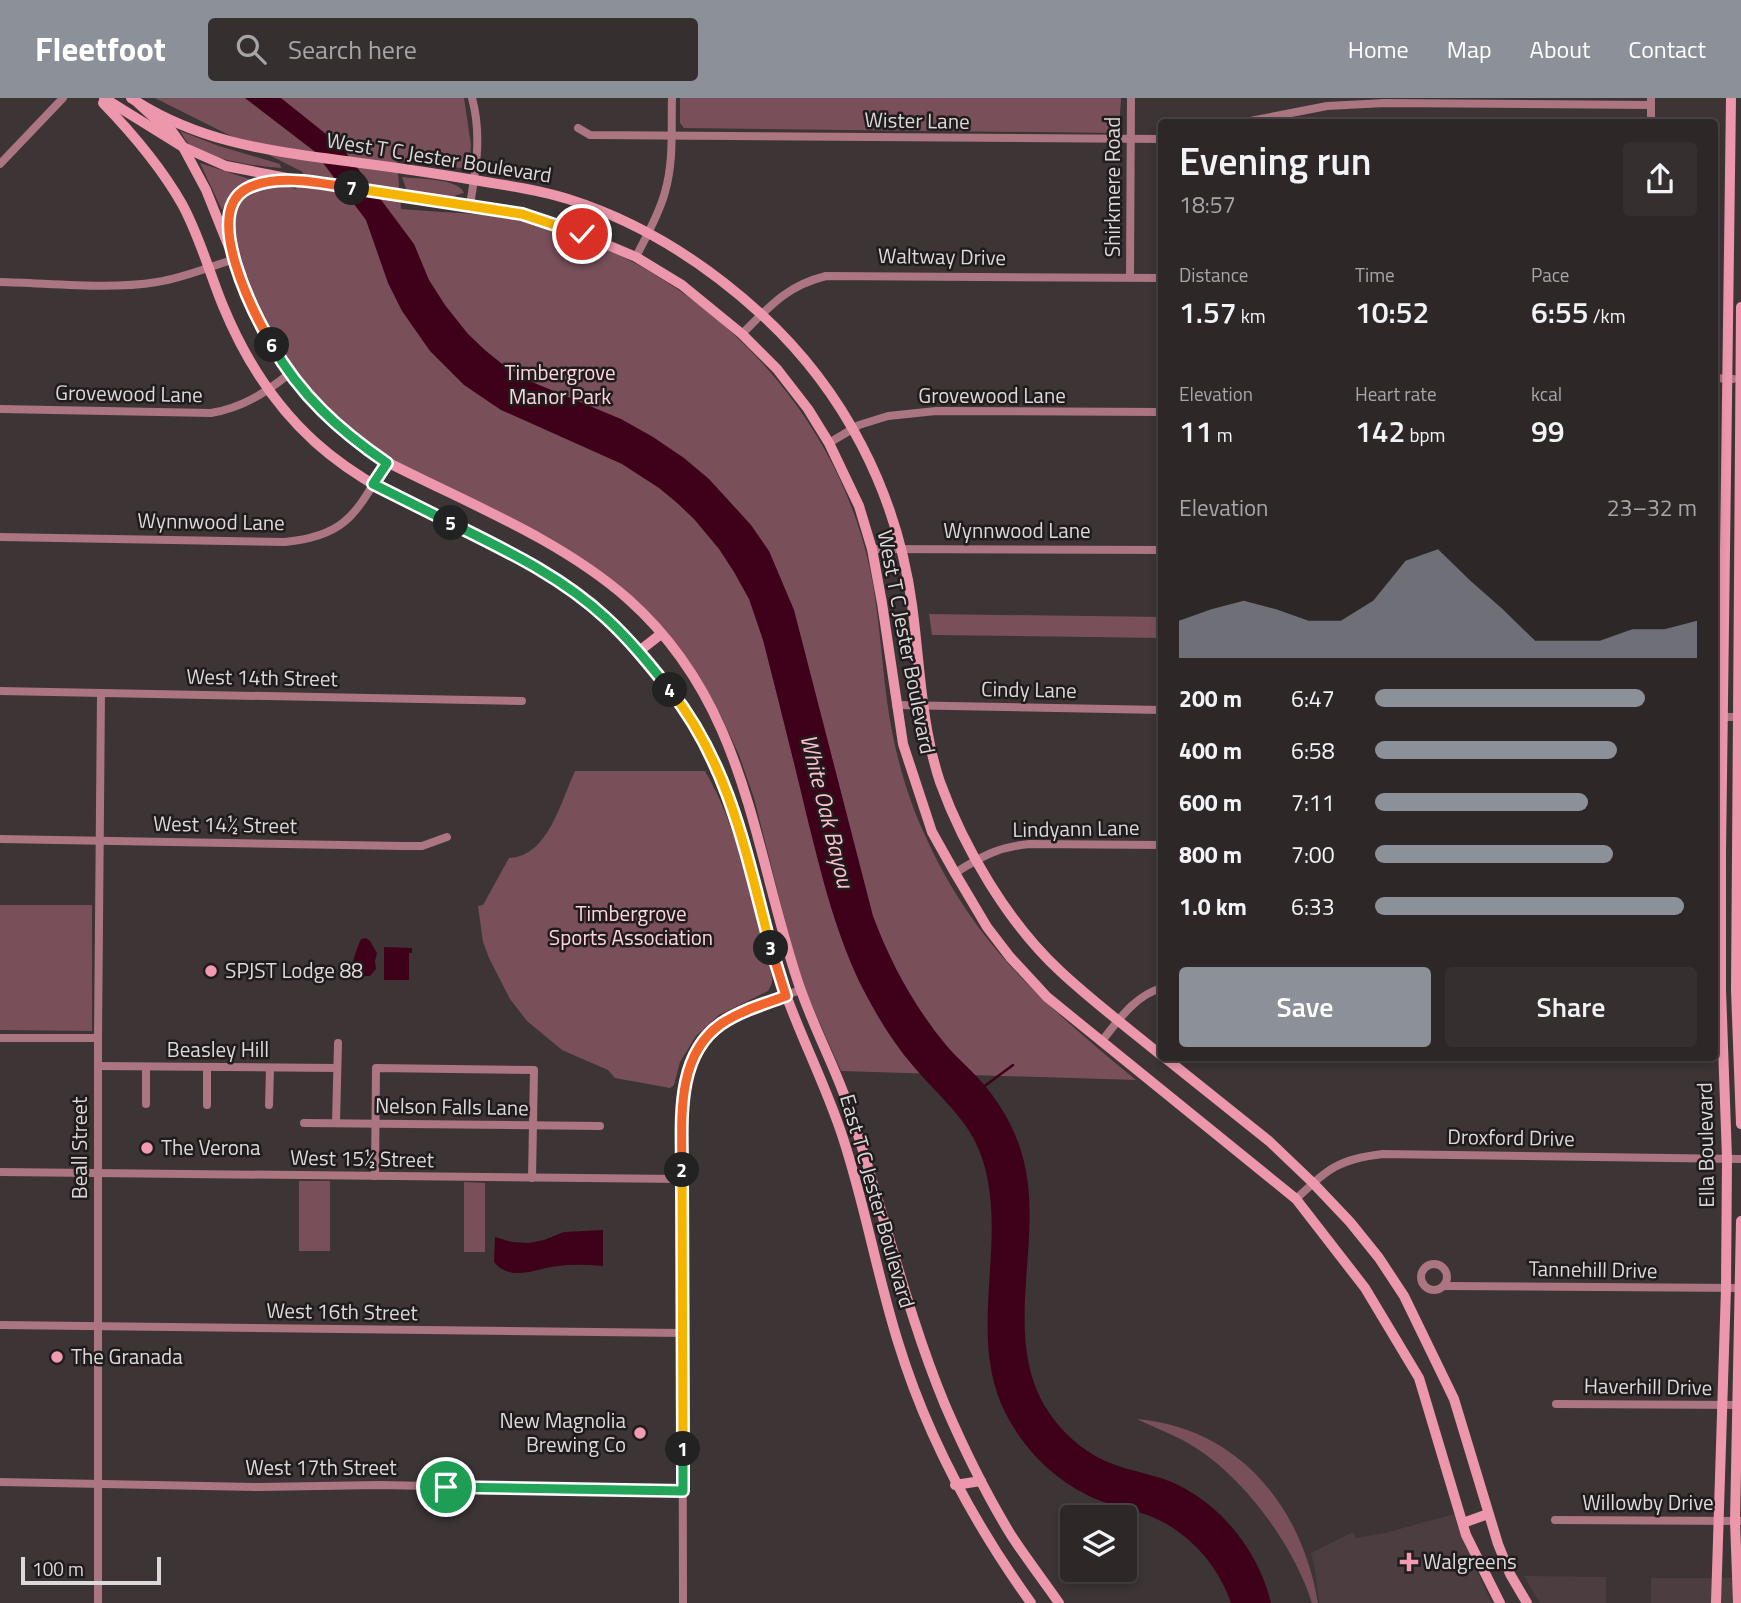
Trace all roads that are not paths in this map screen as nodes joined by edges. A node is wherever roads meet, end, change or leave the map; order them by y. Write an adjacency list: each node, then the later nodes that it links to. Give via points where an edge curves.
1 (64, 98): 18 (street)
2 (98, 98): 25 (main road, East T C Jester Boulevard, via 166,178)
3 (104, 98): 17 (main road, West T C Jester Boulevard)
4 (472, 98): 20 (street, via 478,134)
5 (671, 98): 14 (street)
6 (1131, 98): 16 (street, Shirkmere Road)
7 (1731, 98): 10 (main road, Ella Boulevard)
8 (135, 100): 17 (main road, East T C Jester Boulevard, via 171,130); 20 (main road, West T C Jester Boulevard, via 223,141)
9 (1651, 101): 11 (street, via 1385,103 1327,106); 12 (street)
10 (1736, 117): 33 (main road, Ella Boulevard)
11 (1260, 119)
12 (1651, 119)
13 (578, 128): 14 (street, Wister Lane, via 590,135)
14 (671, 136): 16 (street, Wister Lane); 22 (street, via 666,189)
15 (1158, 139): 16 (street, Wister Lane)
16 (1130, 140): 26 (street, Shirkmere Road)
17 (183, 147): 19 (main road, West T C Jester Boulevard, via 226,166); 24 (main road, East T C Jester Boulevard)
18 (0, 164)
19 (297, 180): 21 (main road, West T C Jester Boulevard); 24 (main road, via 262,183 237,195 229,211 228,229)
20 (474, 180): 21 (street); 22 (main road, West T C Jester Boulevard, via 568,199)
21 (470, 205): 23 (main road, West T C Jester Boulevard, via 552,223)
22 (648, 233): 23 (street); 30 (main road, West T C Jester Boulevard, via 705,268)
23 (636, 257): 31 (main road, West T C Jester Boulevard, via 682,285)
24 (235, 259): 25 (street); 32 (main road, East T C Jester Boulevard, via 261,327)
25 (209, 267): 28 (street, via 132,285); 35 (main road, East T C Jester Boulevard, via 238,342)
26 (1130, 277): 27 (street, Waltway Drive); 30 (street, Waltway Drive, via 826,275 787,291)
27 (1158, 278)
28 (0, 282)
29 (1741, 307): 34 (main road, Ella Boulevard)
30 (761, 315): 31 (street, Waltway Drive); 38 (main road, West T C Jester Boulevard, via 801,355)
31 (742, 334): 39 (main road, West T C Jester Boulevard, via 777,369)
32 (289, 374): 35 (street, Grovewood Lane); 40 (main road, East T C Jester Boulevard, via 332,421)
33 (1721, 378): 34 (street); 42 (main road, Ella Boulevard)
34 (1741, 379): 43 (main road, Ella Boulevard)
35 (269, 390): 36 (street, Grovewood Lane, via 228,411 211,413); 41 (main road, East T C Jester Boulevard, via 315,442)
36 (0, 409)
37 (1158, 412): 38 (street, Grovewood Lane, via 936,411 888,416)
38 (853, 429): 39 (street, Grovewood Lane); 45 (main road, West T C Jester Boulevard, via 874,469)
39 (829, 443): 46 (main road, West T C Jester Boulevard, via 859,506)
40 (387, 463): 41 (street, Wynnwood Lane); 48 (main road, East T C Jester Boulevard, via 573,558 628,599)
41 (373, 484): 44 (street, Wynnwood Lane, via 341,526 309,539); 49 (main road, East T C Jester Boulevard, via 540,569 606,617)
42 (1725, 534): 43 (main road); 56 (main road, Ella Boulevard)
43 (1738, 534): 57 (main road, Ella Boulevard)
44 (0, 537)
45 (901, 548): 46 (street, Wynnwood Lane); 47 (street, Wynnwood Lane); 54 (main road, West T C Jester Boulevard)
46 (872, 549): 53 (main road, West T C Jester Boulevard)
47 (1158, 550)
48 (661, 634): 49 (main road); 66 (main road, East T C Jester Boulevard, via 701,686 738,767)
49 (638, 652): 70 (main road, East T C Jester Boulevard, via 677,700 727,789)
50 (0, 691): 51 (street, West 14th Street)
51 (101, 693): 52 (street, West 14th Street); 60 (street, Beall Street)
52 (522, 701)
53 (896, 705): 54 (street, Cindy Lane); 65 (main road, West T C Jester Boulevard, via 902,744 932,832)
54 (924, 705): 55 (street, Cindy Lane); 64 (main road, West T C Jester Boulevard, via 939,779)
55 (1158, 710)
56 (1719, 717): 57 (street); 62 (main road, Ella Boulevard)
57 (1740, 717): 63 (main road, Ella Boulevard)
58 (447, 837): 60 (street, West 14½ Street, via 422,846)
59 (0, 839): 60 (street, West 14½ Street)
60 (101, 840): 73 (street, Beall Street)
61 (1158, 845): 64 (street, Lindyann Lane, via 1030,844 994,850)
62 (1718, 852): 63 (street); 68 (main road, Ella Boulevard)
63 (1740, 852): 69 (main road, Ella Boulevard)
64 (976, 860): 65 (street, Lindyann Lane); 71 (main road, West T C Jester Boulevard, via 1034,944)
65 (955, 873): 74 (main road, West T C Jester Boulevard, via 1010,957 1047,997)
66 (800, 990): 70 (street); 94 (main road, East T C Jester Boulevard, via 841,1085)
67 (1158, 990): 71 (street, via 1139,999)
68 (1718, 990): 69 (street); 92 (main road, Ella Boulevard)
69 (1739, 990): 89 (main road, Ella Boulevard)
70 (786, 996): 95 (main road, East T C Jester Boulevard); 100 (street, via 721,1024 699,1047 682,1101)
71 (1118, 1020): 74 (street); 76 (main road, West T C Jester Boulevard)
72 (0, 1038): 73 (street)
73 (98, 1038): 78 (street, Beall Street)
74 (1101, 1042): 102 (main road, West T C Jester Boulevard)
75 (338, 1043): 82 (street)
76 (1158, 1052)
77 (1169, 1061): 101 (main road, West T C Jester Boulevard, via 1269,1141)
78 (98, 1066): 79 (street, Beasley Hill); 97 (street, Beall Street)
79 (146, 1067): 80 (street, Beasley Hill); 83 (street)
80 (207, 1067): 81 (street, Beasley Hill); 84 (street)
81 (270, 1068): 82 (street, Beasley Hill); 85 (street)
82 (337, 1068): 87 (street)
83 (146, 1104)
84 (207, 1105)
85 (269, 1105)
86 (304, 1123): 87 (street, Nelson Falls Lane)
87 (336, 1123): 88 (street, Nelson Falls Lane)
88 (375, 1123): 90 (street, Nelson Falls Lane); 90 (street, via 376,1068 534,1070); 98 (street)
89 (1741, 1124)
90 (533, 1125): 91 (street, Nelson Falls Lane); 99 (street)
91 (600, 1126)
92 (1727, 1158): 93 (street, Droxford Drive); 101 (street, Droxford Drive, via 1383,1154 1353,1157); 106 (main road, Ella Boulevard)
93 (1741, 1158)
94 (867, 1164): 95 (main road); 111 (main road, East T C Jester Boulevard)
95 (852, 1168): 113 (main road, East T C Jester Boulevard)
96 (0, 1172): 97 (street, West 15½ Street)
97 (98, 1173): 98 (street, West 15½ Street); 108 (street, Beall Street)
98 (375, 1176): 99 (street, West 15½ Street)
99 (532, 1178): 100 (street, West 15½ Street)
100 (682, 1179): 110 (street)
101 (1313, 1183): 102 (street, Droxford Drive); 109 (main road, West T C Jester Boulevard, via 1379,1258)
102 (1296, 1199): 112 (main road, West T C Jester Boulevard, via 1365,1288)
103 (1741, 1221): 105 (main road, Ella Boulevard)
104 (1445, 1286): 106 (street, Tannehill Drive)
105 (1740, 1288): 106 (street, Tannehill Drive); 116 (main road, Ella Boulevard)
106 (1726, 1289): 115 (main road, Ella Boulevard)
107 (0, 1325): 108 (street, West 16th Street)
108 (99, 1327): 110 (street, West 16th Street); 119 (street, Beall Street)
109 (1420, 1329): 112 (main road); 122 (main road, West T C Jester Boulevard, via 1454,1399)
110 (683, 1333): 121 (street)
111 (920, 1334): 113 (main road); 117 (main road, East T C Jester Boulevard, via 946,1406)
112 (1397, 1338): 126 (main road, West T C Jester Boulevard, via 1419,1378)
113 (898, 1341): 120 (main road, East T C Jester Boulevard)
114 (1556, 1404): 115 (street, Haverhill Drive)
115 (1723, 1405): 116 (street, Haverhill Drive); 124 (main road, Ella Boulevard)
116 (1739, 1405): 125 (main road, Ella Boulevard)
117 (981, 1481): 120 (main road); 130 (main road, East T C Jester Boulevard)
118 (0, 1482): 119 (street, West 17th Street)
119 (98, 1483): 121 (street, West 17th Street); 127 (street, Beall Street)
120 (955, 1485): 129 (main road, East T C Jester Boulevard)
121 (683, 1491): 128 (street)
122 (1488, 1514): 126 (main road); 132 (main road, West T C Jester Boulevard, via 1510,1574)
123 (1555, 1520): 124 (street, Willowby Drive)
124 (1720, 1521): 125 (street, Willowby Drive); 133 (main road, Ella Boulevard)
125 (1738, 1521): 134 (main road, Ella Boulevard)
126 (1463, 1523): 131 (main road, West T C Jester Boulevard)
127 (98, 1603)
128 (683, 1603)
129 (1031, 1603)
130 (1059, 1603)
131 (1500, 1603)
132 (1527, 1603)
133 (1716, 1603)
134 (1738, 1603)

